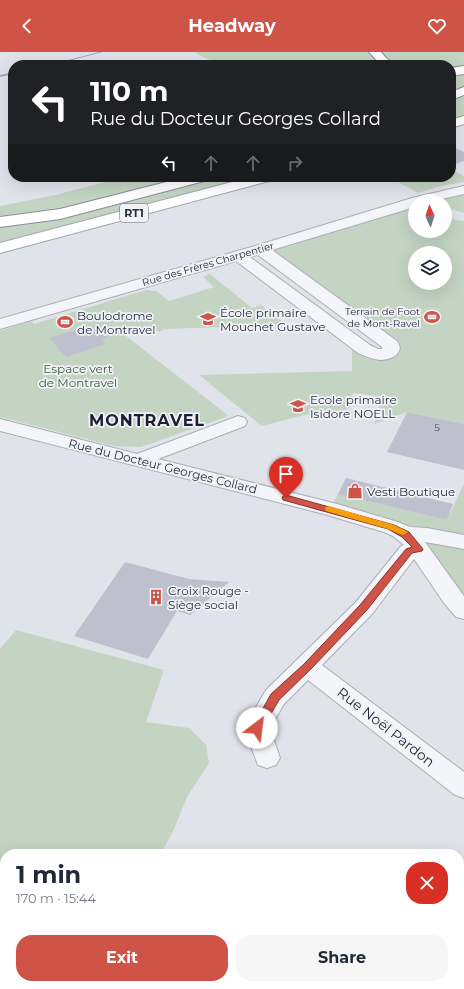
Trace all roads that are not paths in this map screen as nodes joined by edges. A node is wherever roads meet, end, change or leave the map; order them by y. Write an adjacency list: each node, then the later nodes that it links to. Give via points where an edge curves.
1 (368, 54): 2 (main road)
2 (380, 60)
3 (147, 182): 9 (main road, via 66,203)
4 (184, 182): 10 (main road, via 60,214)
5 (249, 182): 11 (main road, RT1)
6 (464, 190): 7 (street, Rue des Frères Charpentier)
7 (438, 194)
8 (408, 203): 12 (street, Rue des Frères Charpentier)
9 (0, 214)
10 (0, 223)
11 (0, 248)
12 (260, 249): 13 (street, Rue des Frères Charpentier); 13 (street, via 391,345 391,351 385,355 374,354 364,349)
13 (239, 256): 14 (street, Rue des Frères Charpentier)
14 (0, 324)
15 (238, 422): 17 (street)
16 (0, 425): 17 (street, Rue du Docteur Georges Collard)
17 (138, 460): 18 (street, Rue du Docteur Georges Collard, via 391,527)
18 (412, 542): 19 (street, Rue du Docteur Georges Collard, via 427,535); 20 (street); 21 (street, via 409,551 364,608)
19 (464, 542)
20 (464, 611)
21 (307, 666): 22 (street, via 275,697 257,728); 23 (street, Rue Noël Pardon)
22 (267, 758)
23 (464, 787)

